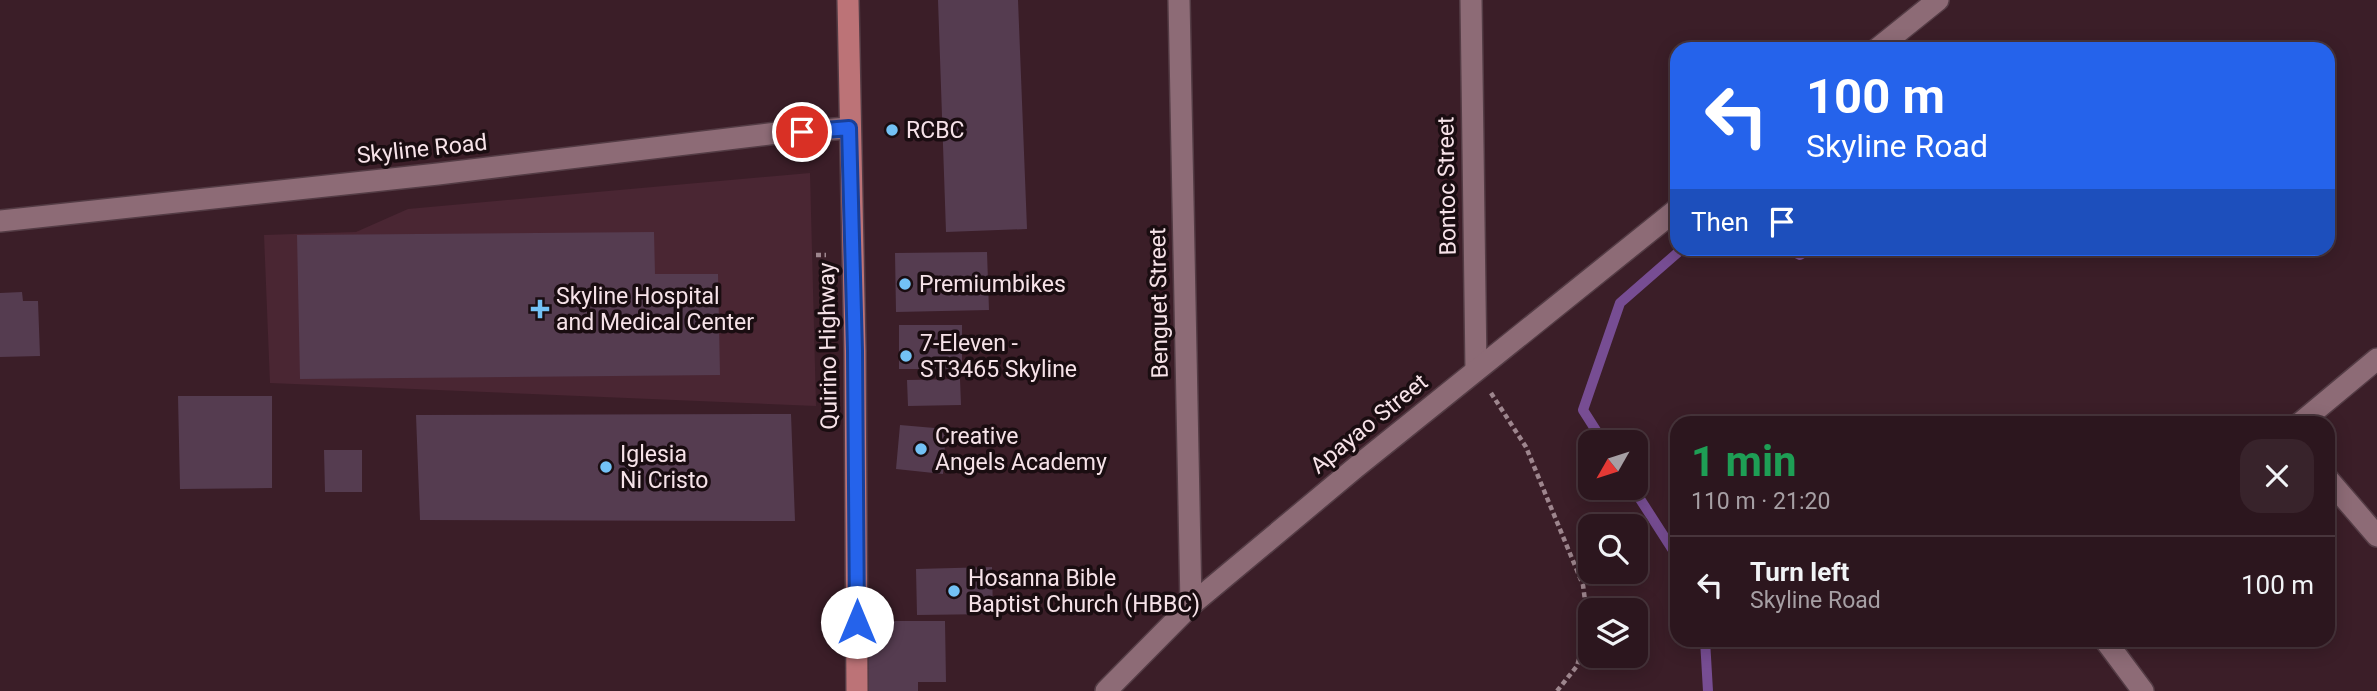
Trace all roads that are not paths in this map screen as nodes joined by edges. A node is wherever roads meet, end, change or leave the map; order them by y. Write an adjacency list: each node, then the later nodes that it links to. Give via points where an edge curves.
1 (848, 0): 6 (main road, Quirino Highway)
2 (1179, 0): 14 (street, Benguet Street)
3 (1471, 0): 10 (street, Bontoc Street)
4 (1938, 0): 5 (street)
5 (1886, 42)
6 (849, 128): 8 (street, Skyline Road); 16 (main road, Quirino Highway)
7 (1670, 215): 10 (street, Apayao Street)
8 (0, 221)
9 (2377, 360): 11 (street)
10 (1476, 370): 14 (street, Apayao Street)
11 (2309, 416)
12 (2335, 487): 13 (street)
13 (2377, 536)
14 (1191, 606): 17 (street, Apayao Street)
15 (2110, 647): 18 (street)
16 (857, 691)
17 (1106, 691)
18 (2143, 691)

